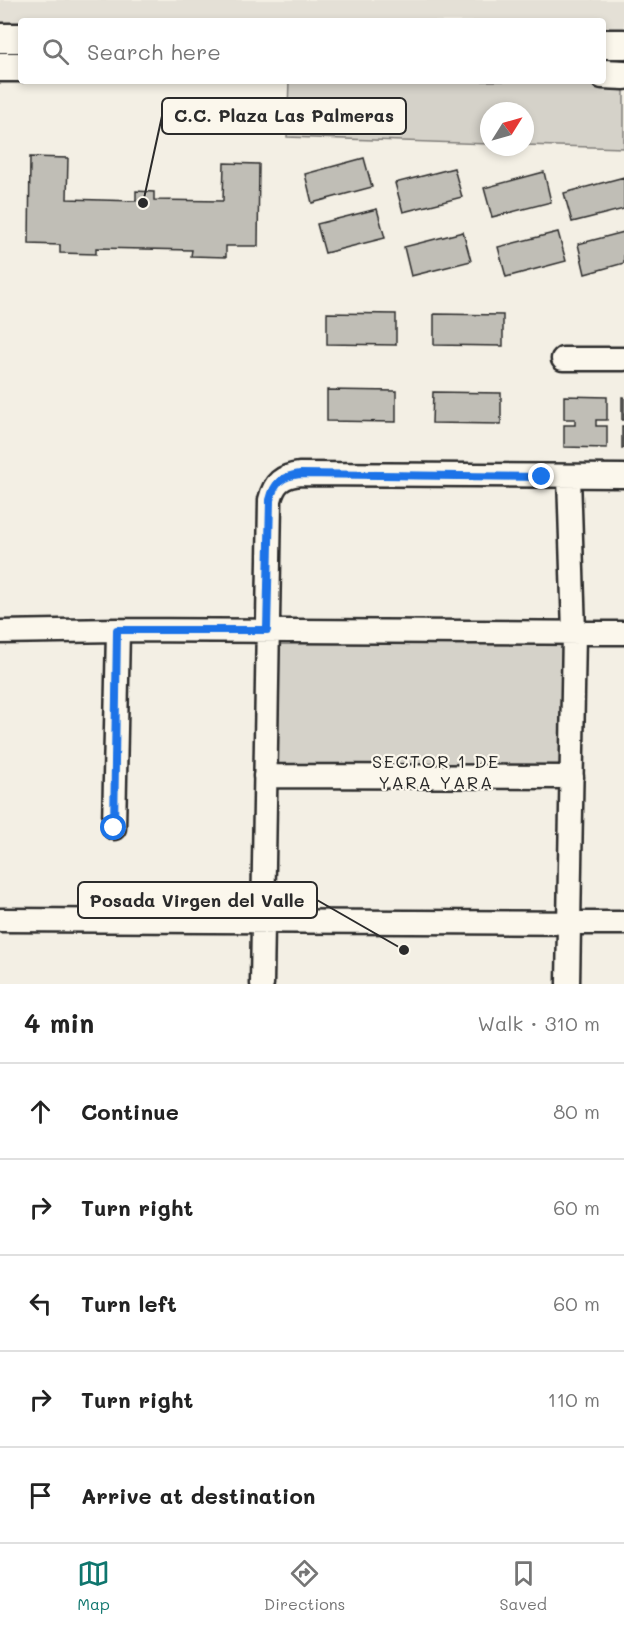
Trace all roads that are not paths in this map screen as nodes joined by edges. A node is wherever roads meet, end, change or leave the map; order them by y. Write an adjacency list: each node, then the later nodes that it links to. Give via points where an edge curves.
1 (0, 38): 2 (main road)
2 (18, 39)
3 (606, 44): 4 (main road)
4 (624, 44)
5 (0, 67): 6 (main road)
6 (18, 67)
7 (606, 74): 8 (main road)
8 (624, 75)
9 (563, 359): 10 (street)
10 (624, 359)
11 (624, 476): 12 (street)
12 (569, 477): 14 (street, via 300,474 283,478 270,500); 16 (street)
13 (117, 630): 14 (street); 15 (street); 20 (street)
14 (267, 630): 16 (street); 18 (street)
15 (0, 632)
16 (574, 632): 17 (street); 19 (street)
17 (624, 633)
18 (265, 776): 19 (street); 21 (street)
19 (572, 777): 23 (street)
20 (114, 828)
21 (263, 919): 22 (street); 23 (street); 25 (street)
22 (0, 920)
23 (570, 922): 24 (street); 26 (street)
24 (624, 923)
25 (262, 984)
26 (568, 984)

